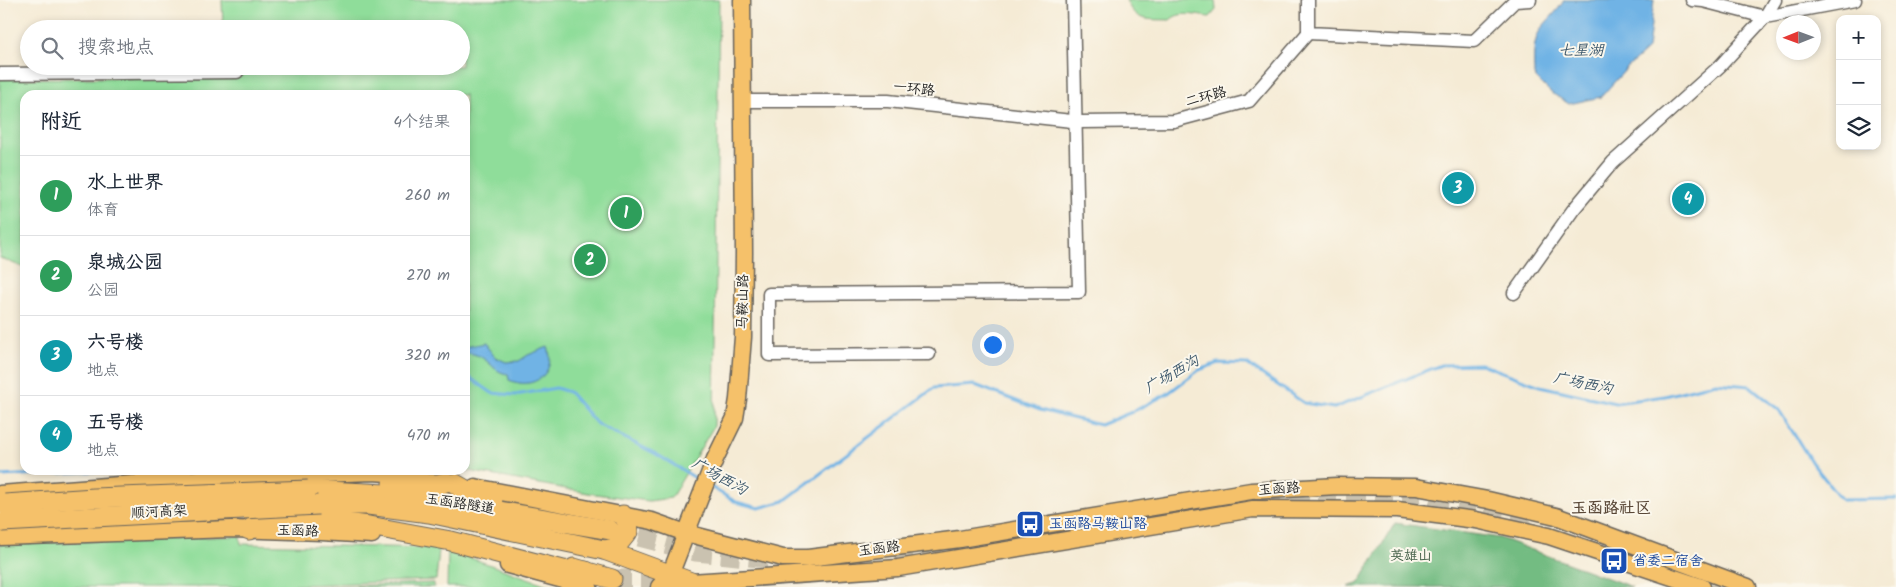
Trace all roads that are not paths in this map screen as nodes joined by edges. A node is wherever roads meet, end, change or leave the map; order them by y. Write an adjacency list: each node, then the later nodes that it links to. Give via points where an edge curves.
1 (742, 0): 12 (main road, 马鞍山路)
2 (1073, 0): 13 (street)
3 (1308, 0): 9 (street)
4 (1530, 0): 9 (street, via 1515,1 1474,41)
5 (1692, 0): 8 (street)
6 (1775, 0): 8 (street)
7 (1855, 0): 8 (street)
8 (1765, 17): 14 (street, via 1720,66 1613,162 1572,210)
9 (1308, 33): 13 (street, 二环路, via 1249,101 1174,121)
10 (0, 74): 11 (street)
11 (20, 74)
12 (743, 100): 13 (street, 一环路, via 888,101); 29 (main road, 马鞍山路, via 743,337 734,418)
13 (1078, 122): 15 (street, via 1079,292 769,294 769,355)
14 (1514, 293)
15 (929, 354)
16 (308, 475): 18 (main road, 玉函路)
17 (415, 475): 19 (main road, 玉函路)
18 (160, 482): 20 (main road, 玉函路); 28 (main road)
19 (450, 482): 21 (highway, via 325,482); 23 (main road, 玉函路); 25 (highway, via 473,494)
20 (0, 494)
21 (313, 497): 22 (highway, 顺河高架, bridge, via 94,498); 24 (highway, 顺河高架, bridge); 25 (highway, 玉函路隧道, via 405,495); 31 (highway, via 429,513); 32 (highway, 玉函路隧道, via 446,532)
22 (0, 504)
23 (623, 515): 29 (main road, 玉函路, via 652,521); 31 (highway, via 628,532 615,548)
24 (0, 522)
25 (578, 523): 27 (highway, 玉函路隧道)
26 (249, 530): 28 (main road); 32 (highway, via 259,522 283,518 369,526 451,541)
27 (610, 530)
28 (165, 532): 30 (main road)
29 (686, 534): 35 (main road, 马鞍山路); 37 (main road, 玉函路, via 783,558 808,558 960,539 1251,491 1337,486 1416,487 1556,516)
30 (0, 537)
31 (604, 550): 35 (highway)
32 (588, 579): 33 (highway, 玉函路隧道)
33 (612, 579)
34 (691, 582): 35 (highway); 36 (main road, 玉函路, via 898,568 1262,509 1397,510 1476,520 1549,536)
35 (667, 583)
36 (1702, 587)
37 (1748, 587)

